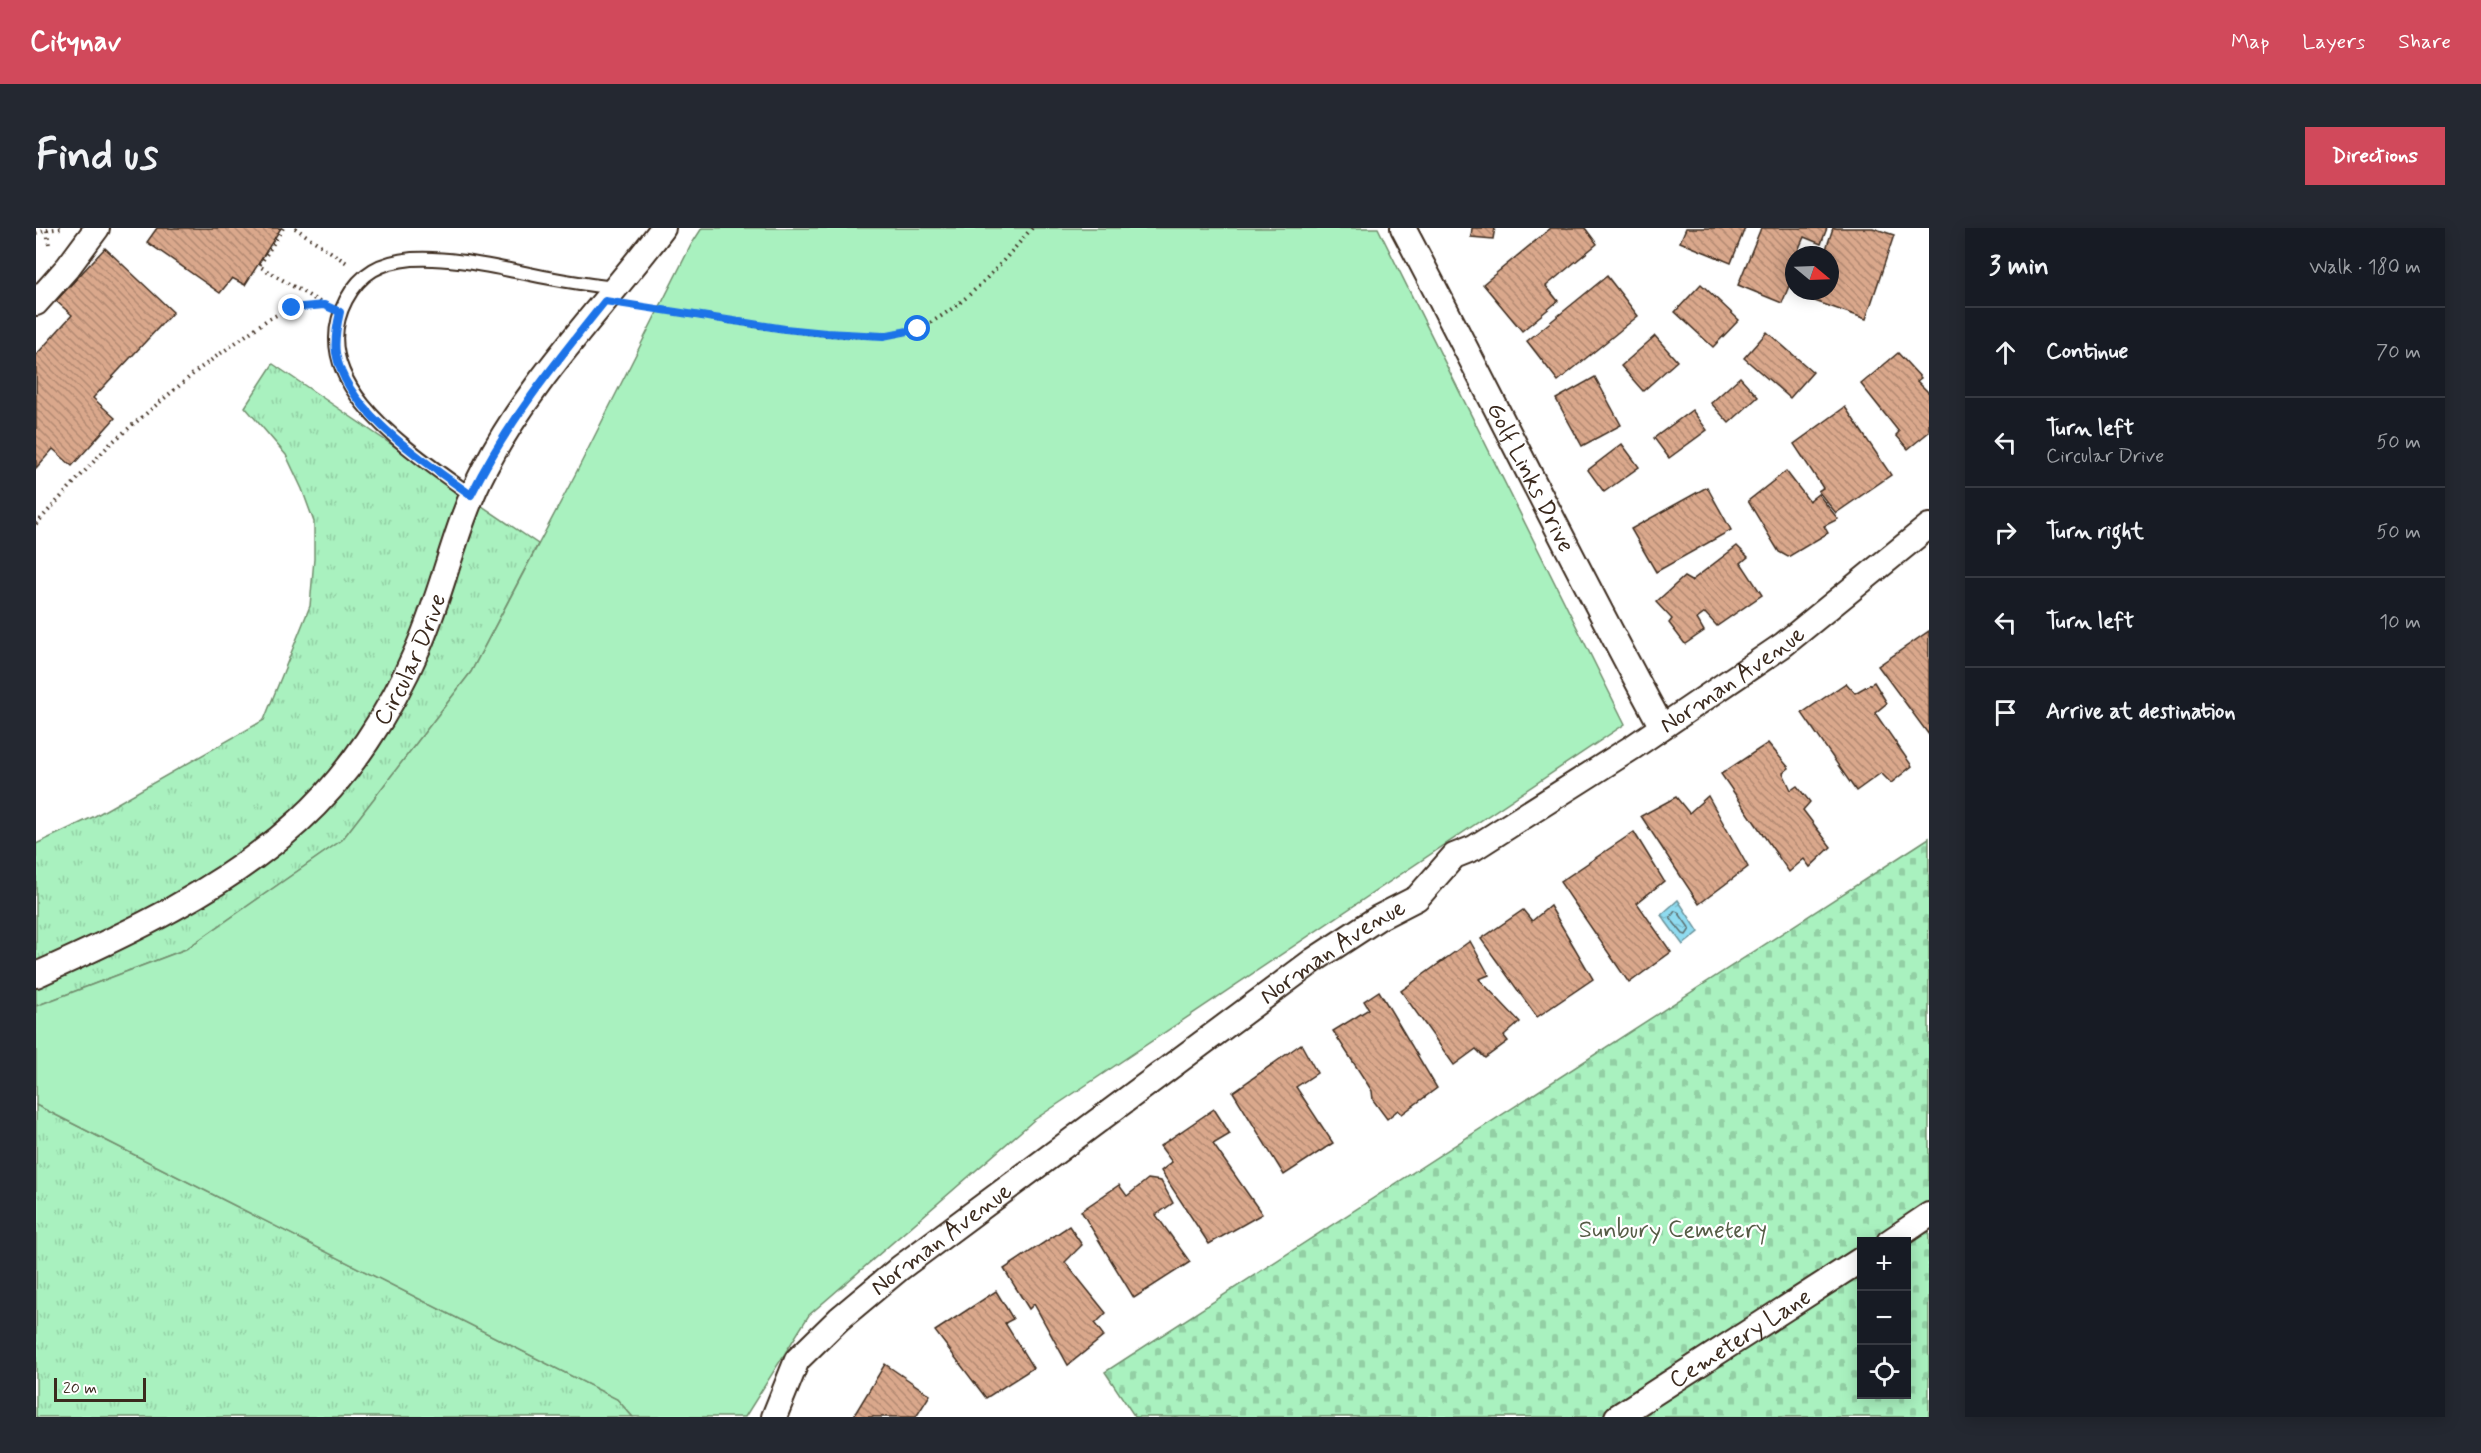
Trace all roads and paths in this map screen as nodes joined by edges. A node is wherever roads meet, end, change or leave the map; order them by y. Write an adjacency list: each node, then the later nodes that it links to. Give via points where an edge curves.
1 (64, 228): 8 (path)
2 (98, 228): 11 (street)
3 (283, 228): 12 (path, via 260,266)
4 (295, 228): 9 (path)
5 (663, 228): 10 (street, Circular Drive)
6 (1032, 228): 10 (path, via 954,309 918,329 883,336 785,329)
7 (1403, 228): 17 (street, Golf Links Drive, via 1600,615)
8 (47, 230)
9 (364, 274): 10 (lane, via 385,264 441,259); 13 (lane)
10 (609, 294): 14 (street, Circular Drive, via 540,383)
11 (36, 303)
12 (324, 305): 13 (path); 15 (path, via 292,308 267,320 199,369 110,444)
13 (340, 312): 14 (lane, via 336,354 354,395 401,442)
14 (471, 495): 18 (street, Circular Drive, via 428,625 406,674 356,758 308,812 275,842 189,900)
15 (36, 524)
16 (1929, 526): 17 (street, Norman Avenue, via 1783,645)
17 (1662, 727): 22 (street, Norman Avenue, via 1474,848 1454,856 1417,898 1314,960 900,1268 797,1360)
18 (36, 975)
19 (1929, 1215): 20 (street)
20 (1896, 1237)
21 (1857, 1262): 23 (street, Cemetery Lane)
22 (774, 1417)
23 (1617, 1417)

